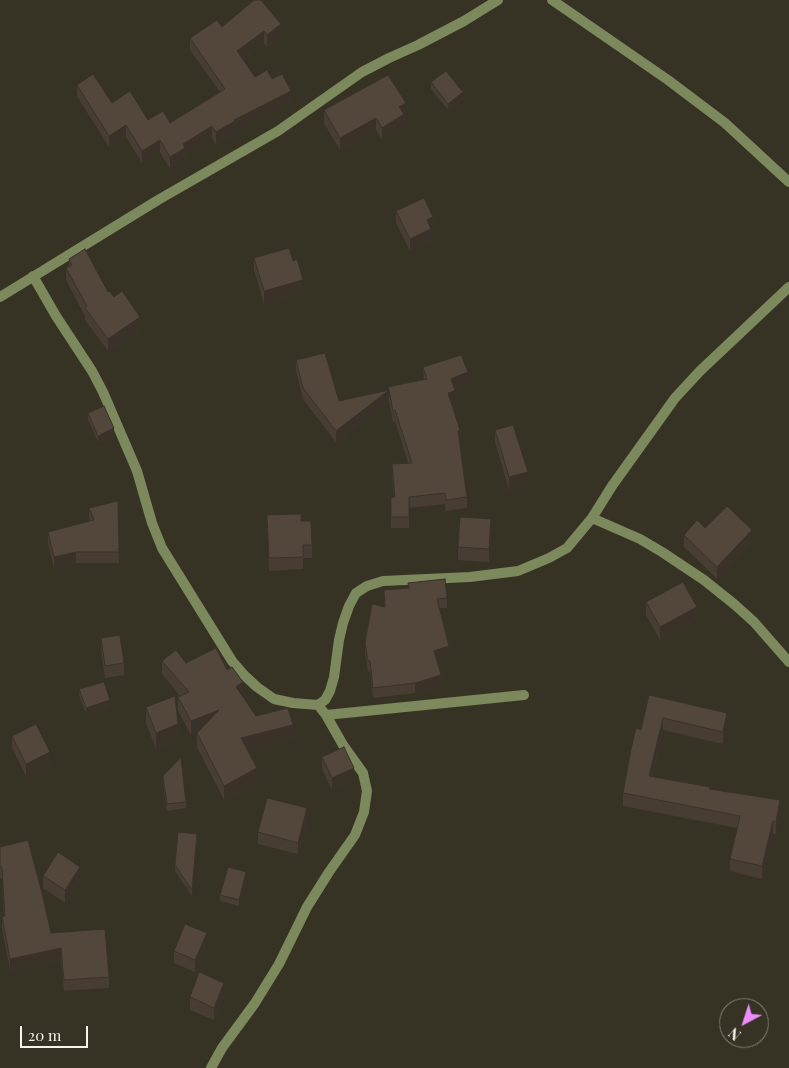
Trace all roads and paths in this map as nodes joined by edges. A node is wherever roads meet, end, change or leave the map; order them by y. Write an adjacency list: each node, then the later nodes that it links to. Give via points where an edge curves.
1 (498, 0): 4 (street, via 464,21 362,72 278,131)
2 (552, 0): 3 (street, via 725,123)
3 (789, 182)
4 (33, 276): 6 (street); 10 (street, via 103,392 137,470 162,548 232,661 257,687 274,699)
5 (789, 287): 7 (street, via 675,398)
6 (0, 297)
7 (592, 518): 8 (street, via 640,539 704,580 754,622); 10 (street, via 567,548 518,571 383,581 356,593 343,623 330,691)
8 (789, 662)
9 (524, 695): 11 (street)
10 (318, 705): 11 (street)
11 (326, 715): 12 (street, via 363,773 367,791 364,812 355,835 307,907 279,964)
12 (211, 1068)

